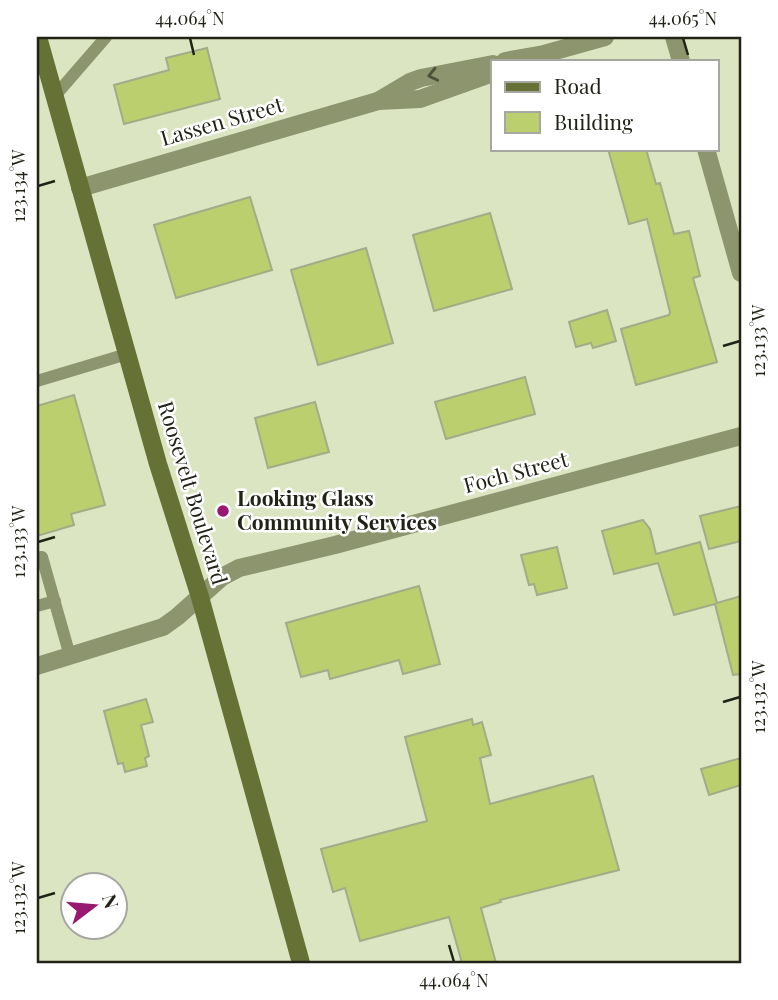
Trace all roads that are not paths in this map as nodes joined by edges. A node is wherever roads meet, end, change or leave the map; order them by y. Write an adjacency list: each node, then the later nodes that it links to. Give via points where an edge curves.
1 (38, 37): 11 (main road, Roosevelt Boulevard)
2 (106, 37): 11 (lane)
3 (605, 37): 5 (street)
4 (674, 37): 8 (street)
5 (544, 54): 6 (street); 7 (street)
6 (511, 60)
7 (529, 60)
8 (681, 60)
9 (491, 64): 12 (street, Lassen Street, one-way to 12, via 421,78)
10 (491, 74): 12 (street, Lassen Street, via 420,99)
11 (54, 97): 14 (main road, Roosevelt Boulevard)
12 (378, 101): 14 (street, Lassen Street)
13 (706, 150): 15 (street)
14 (79, 188): 16 (main road, Roosevelt Boulevard)
15 (741, 273)
16 (127, 354): 17 (lane); 20 (main road, Roosevelt Boulevard)
17 (37, 381)
18 (741, 436): 20 (street, Foch Street, via 239,568)
19 (37, 558): 21 (lane, via 42,556)
20 (200, 597): 23 (street, Foch Street, via 163,627); 25 (main road, Roosevelt Boulevard)
21 (55, 601): 22 (lane); 23 (lane)
22 (37, 606)
23 (70, 656): 24 (street, Foch Street)
24 (37, 666)
25 (301, 963)

